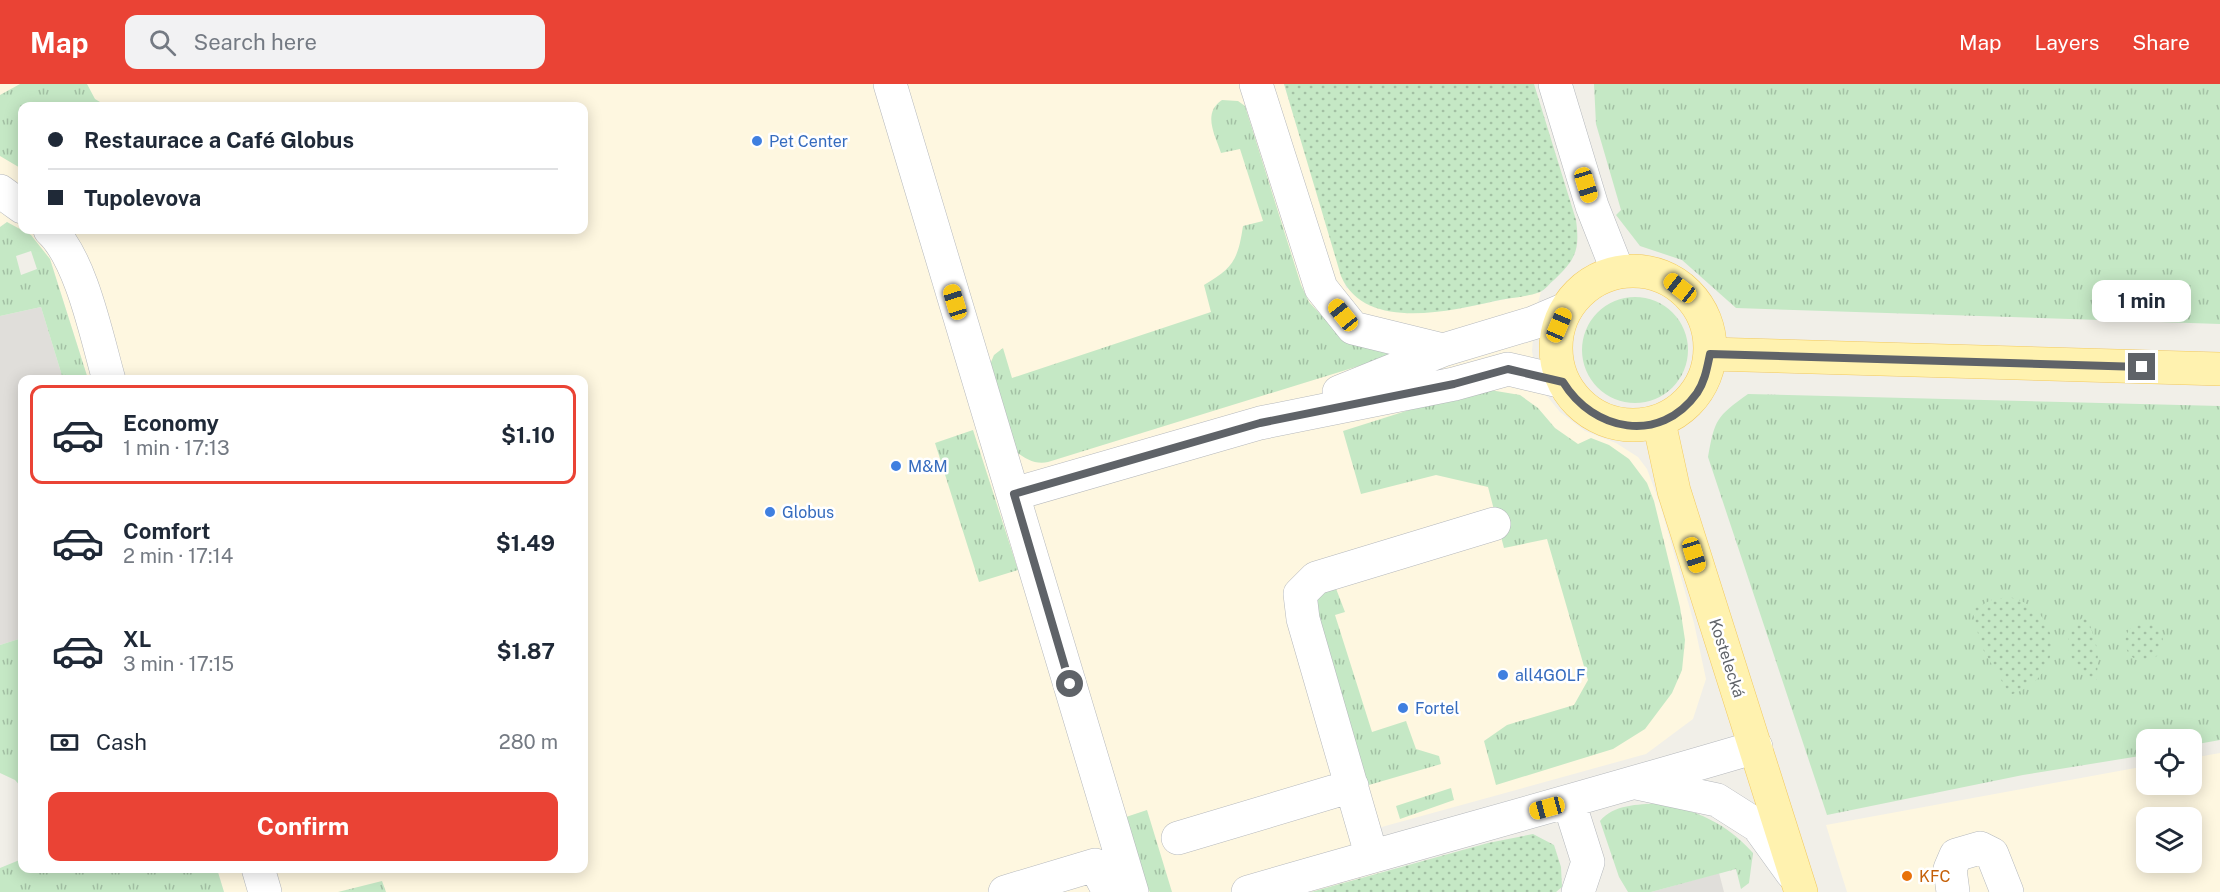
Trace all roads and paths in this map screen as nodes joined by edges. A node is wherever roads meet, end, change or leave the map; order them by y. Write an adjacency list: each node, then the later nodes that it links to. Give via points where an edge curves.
1 (890, 84): 16 (street)
2 (1256, 84): 9 (street, via 1321,288 1353,328)
3 (1555, 84): 7 (street, via 1592,206)
4 (0, 191): 5 (street)
5 (18, 204)
6 (54, 234): 12 (street, via 77,272)
7 (1618, 272): 8 (main road, via 1596,280 1578,293); 10 (main road, via 1645,271 1669,280 1690,296 1706,321)
8 (1566, 309): 9 (street); 13 (main road, via 1556,345)
9 (1443, 350): 15 (street)
10 (1710, 354): 11 (main road); 14 (main road, via 1696,393 1673,415)
11 (2220, 369)
12 (108, 375)
13 (1563, 382): 14 (main road, via 1583,408 1607,422 1632,426); 15 (street, via 1508,369 1454,384)
14 (1659, 422): 18 (main road, Kostelecká, via 1674,491)
15 (1260, 423): 16 (street)
16 (1014, 494): 29 (street)
17 (1494, 524): 20 (street, via 1316,578 1300,594 1303,619)
18 (1756, 747): 19 (street); 25 (main road, Kostelecká)
19 (1636, 782): 21 (street); 25 (street, via 1717,800 1758,826)
20 (1352, 786): 22 (street); 23 (street)
21 (1569, 802): 23 (street); 31 (street, via 1588,862)
22 (1178, 838)
23 (1371, 854): 30 (street)
24 (259, 873): 26 (street)
25 (1800, 887)
26 (265, 892)
27 (1005, 892): 28 (street, via 1095,865)
28 (1108, 892)
29 (1132, 892)
30 (1248, 892)
31 (1578, 892)
32 (1953, 892): 33 (street, via 1950,868 1956,855 1980,848 1992,854)
33 (2007, 892)

